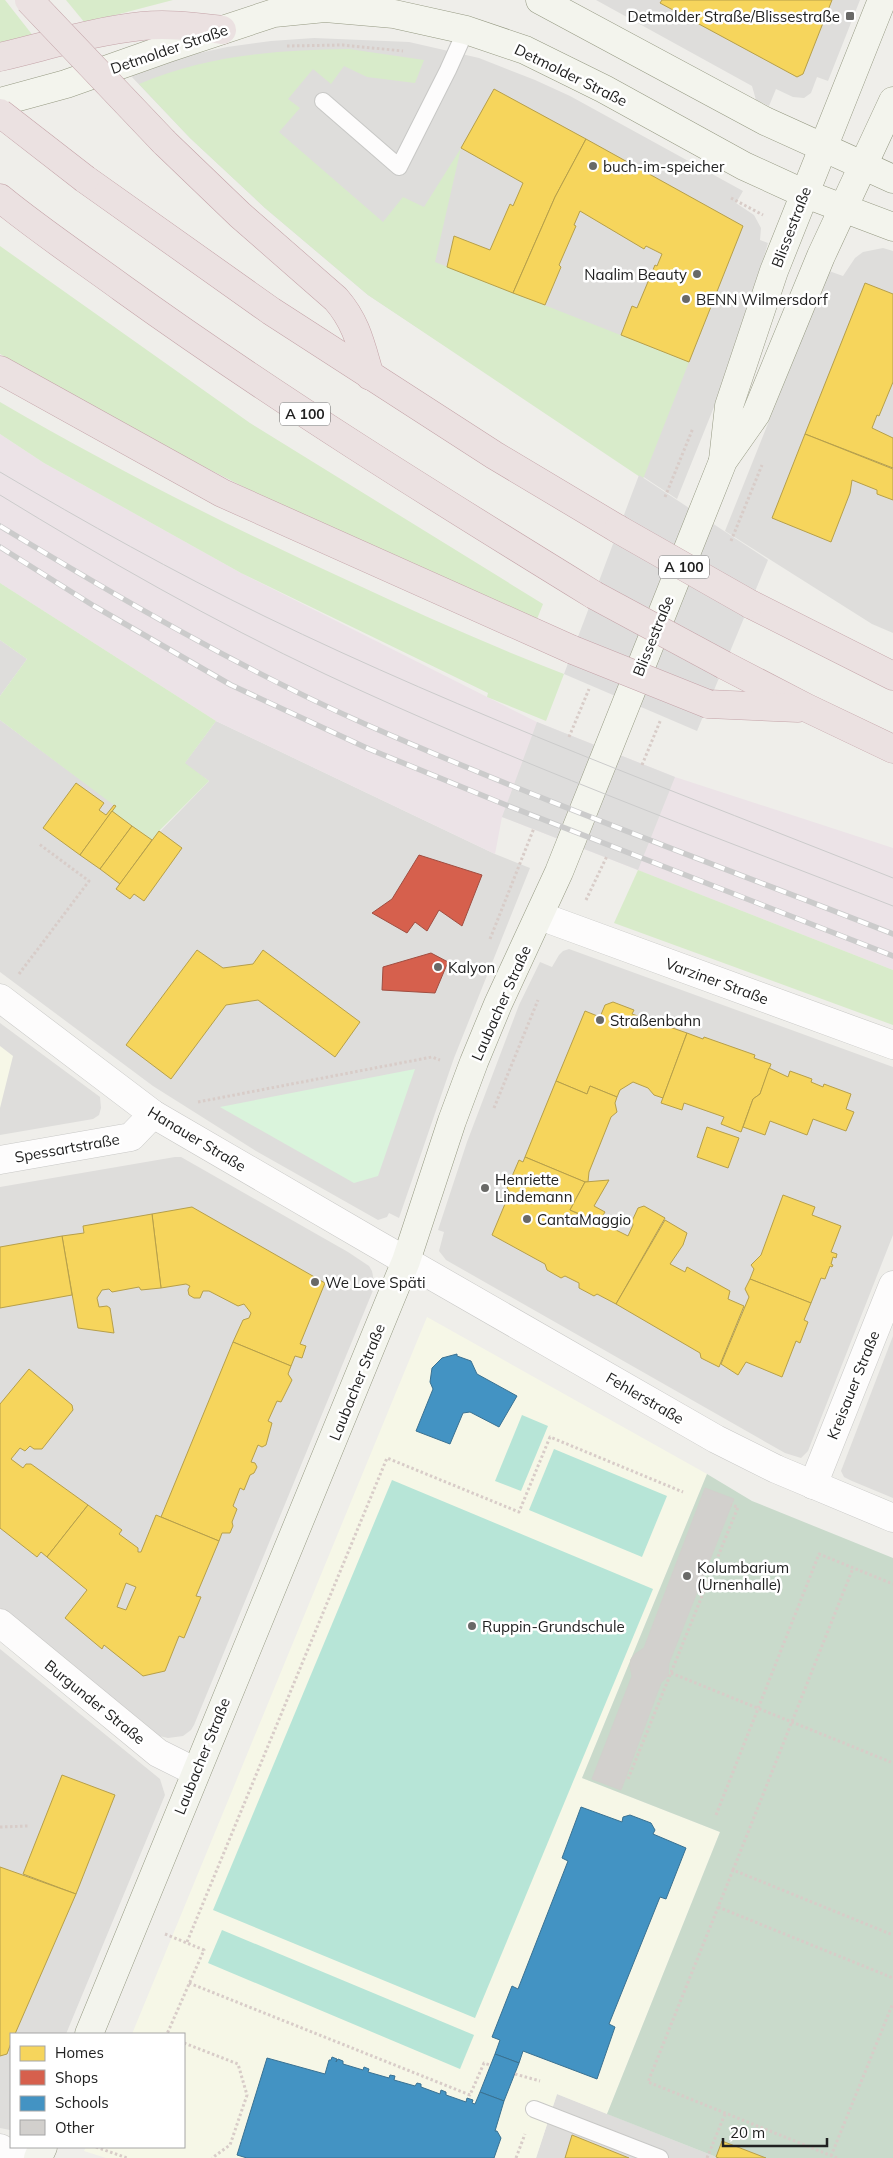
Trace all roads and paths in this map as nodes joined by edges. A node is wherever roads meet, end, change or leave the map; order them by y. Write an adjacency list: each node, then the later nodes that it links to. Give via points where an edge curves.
1 (29, 0): 23 (highway, bridge, via 164,142 240,215 336,299 356,327)
2 (540, 0): 13 (street, via 764,121)
3 (882, 0): 13 (street, Blissestraße)
4 (222, 30): 5 (street, Detmolder Straße, via 274,14 325,8 394,14); 7 (highway, via 142,26); 11 (street, Detmolder Straße, via 66,84)
5 (466, 30): 8 (lane); 16 (street, Detmolder Straße, via 524,50 604,89 744,166)
6 (282, 46): 8 (path, via 379,48)
7 (0, 57)
8 (452, 61): 9 (lane, via 399,167)
9 (323, 101)
10 (893, 101): 14 (street, Blissestraße)
11 (0, 102)
12 (0, 112): 23 (highway, A 100, bridge, via 85,180 271,311)
13 (824, 147): 14 (street); 16 (street, Blissestraße)
14 (864, 166): 15 (street); 20 (street, Blissestraße)
15 (893, 178)
16 (803, 193): 20 (street, Detmolder Straße); 24 (street, Blissestraße, via 784,240 729,406)
17 (729, 196): 19 (path)
18 (0, 198): 27 (highway, A 100, bridge, via 281,399 439,500 594,595)
19 (737, 201)
20 (842, 208): 21 (street, Detmolder Straße); 24 (street, Blissestraße, via 756,414)
21 (893, 227)
22 (0, 370): 27 (highway, bridge, via 222,493 573,650 708,704)
23 (370, 376): 25 (highway, A 100, bridge, via 618,530 750,604)
24 (723, 461): 29 (street, Blissestraße)
25 (893, 676)
26 (591, 684): 30 (path)
27 (807, 708): 31 (highway, A 100)
28 (663, 714): 32 (path)
29 (617, 726): 36 (street, Laubacher Straße)
30 (569, 737)
31 (893, 749)
32 (642, 765)
33 (39, 844): 37 (path, via 89,881)
34 (607, 856): 35 (path)
35 (594, 886)
36 (540, 916): 39 (street, Varziner Straße); 44 (street, Laubacher Straße, via 474,1062)
37 (18, 976)
38 (0, 998): 42 (street, Hanauer Straße)
39 (893, 1046)
40 (443, 1061): 41 (path, via 432,1057)
41 (198, 1102)
42 (153, 1114): 43 (street, Spessartstraße, via 131,1137); 44 (street, Hanauer Straße)
43 (0, 1160)
44 (406, 1262): 46 (street, Fehlerstraße, via 716,1439); 57 (street, Laubacher Straße)
45 (893, 1285): 46 (street, Kreisauer Straße)
46 (813, 1485): 49 (street, Fehlerstraße)
47 (683, 1492): 66 (path, via 550,1437 519,1512 387,1458)
48 (731, 1505): 53 (path, via 738,1507)
49 (893, 1518)
50 (853, 1568): 51 (path); 54 (path, via 819,1554); 55 (path)
51 (893, 1584)
52 (0, 1624): 57 (street, Burgunder Straße, via 158,1753)
53 (671, 1674): 54 (path); 58 (path)
54 (758, 1708): 55 (path); 59 (path)
55 (792, 1722): 56 (path); 62 (path)
56 (893, 1763)
57 (196, 1772): 70 (street, Laubacher Straße)
58 (628, 1779)
59 (716, 1815)
60 (28, 1826): 61 (path)
61 (0, 1828)
62 (733, 1870): 63 (path); 65 (path)
63 (718, 1907): 67 (path); 75 (path, via 648,2082)
64 (165, 1934): 66 (path)
65 (893, 1935)
66 (187, 1942): 68 (path, via 204,1950)
67 (893, 1978)
68 (189, 1983): 71 (path); 73 (path, via 470,2095 484,2063)
69 (893, 2004): 78 (path)
70 (88, 2033)
71 (167, 2033)
72 (185, 2043): 81 (path, via 238,2064 247,2095 230,2145)
73 (490, 2065)
74 (534, 2109): 82 (lane)
75 (724, 2114): 78 (path); 83 (path)
76 (0, 2148): 79 (street)
77 (99, 2148): 80 (path)
78 (831, 2156): 84 (path)
79 (18, 2158)
80 (127, 2158)
81 (212, 2158)
82 (660, 2158)
83 (707, 2158)
84 (837, 2158)

